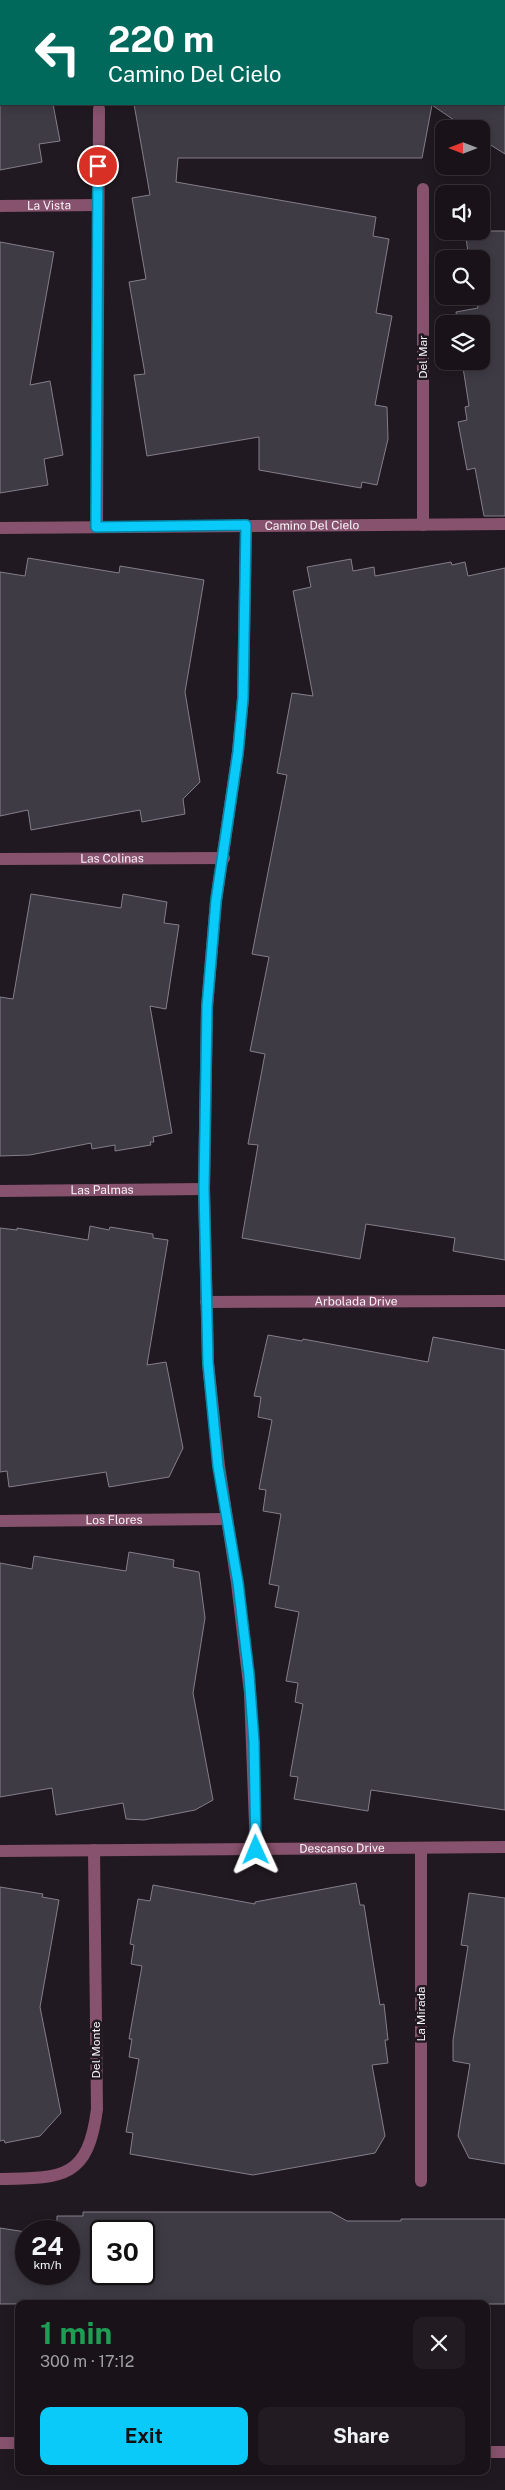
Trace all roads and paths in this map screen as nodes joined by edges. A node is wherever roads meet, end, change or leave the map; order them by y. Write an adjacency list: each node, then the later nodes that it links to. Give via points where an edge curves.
1 (98, 108): 3 (street)
2 (423, 189): 7 (street, Del Mar)
3 (98, 205): 4 (street, La Vista); 8 (street)
4 (0, 206)
5 (505, 524): 7 (street, Camino Del Cielo)
6 (246, 525): 7 (street, Camino Del Cielo); 8 (street, Camino Del Cielo); 10 (street, via 243,698)
7 (422, 525)
8 (96, 527): 9 (street, Camino Del Cielo)
9 (0, 528)
10 (224, 858): 11 (street, Las Colinas); 12 (street, via 216,901 208,998)
11 (0, 859)
12 (204, 1189): 13 (street, Las Palmas); 15 (street)
13 (0, 1190)
14 (505, 1301): 15 (street, Arbolada Drive)
15 (206, 1302): 16 (street, via 212,1416)
16 (227, 1519): 17 (street, Los Flores); 21 (street, via 238,1583 250,1693)
17 (0, 1521)
18 (505, 1847): 19 (street, Descanso Drive)
19 (420, 1848): 21 (street, Descanso Drive); 24 (street, La Mirada)
20 (94, 1850): 21 (street, Descanso Drive); 22 (street, Descanso Drive); 23 (street, Del Monte, via 96,2109 93,2136 83,2158 65,2172 44,2178)
21 (256, 1850)
22 (0, 1852)
23 (0, 2179)
24 (420, 2181)
25 (0, 2443): 26 (street)
26 (15, 2443)
27 (490, 2452): 28 (street)
28 (505, 2452)

